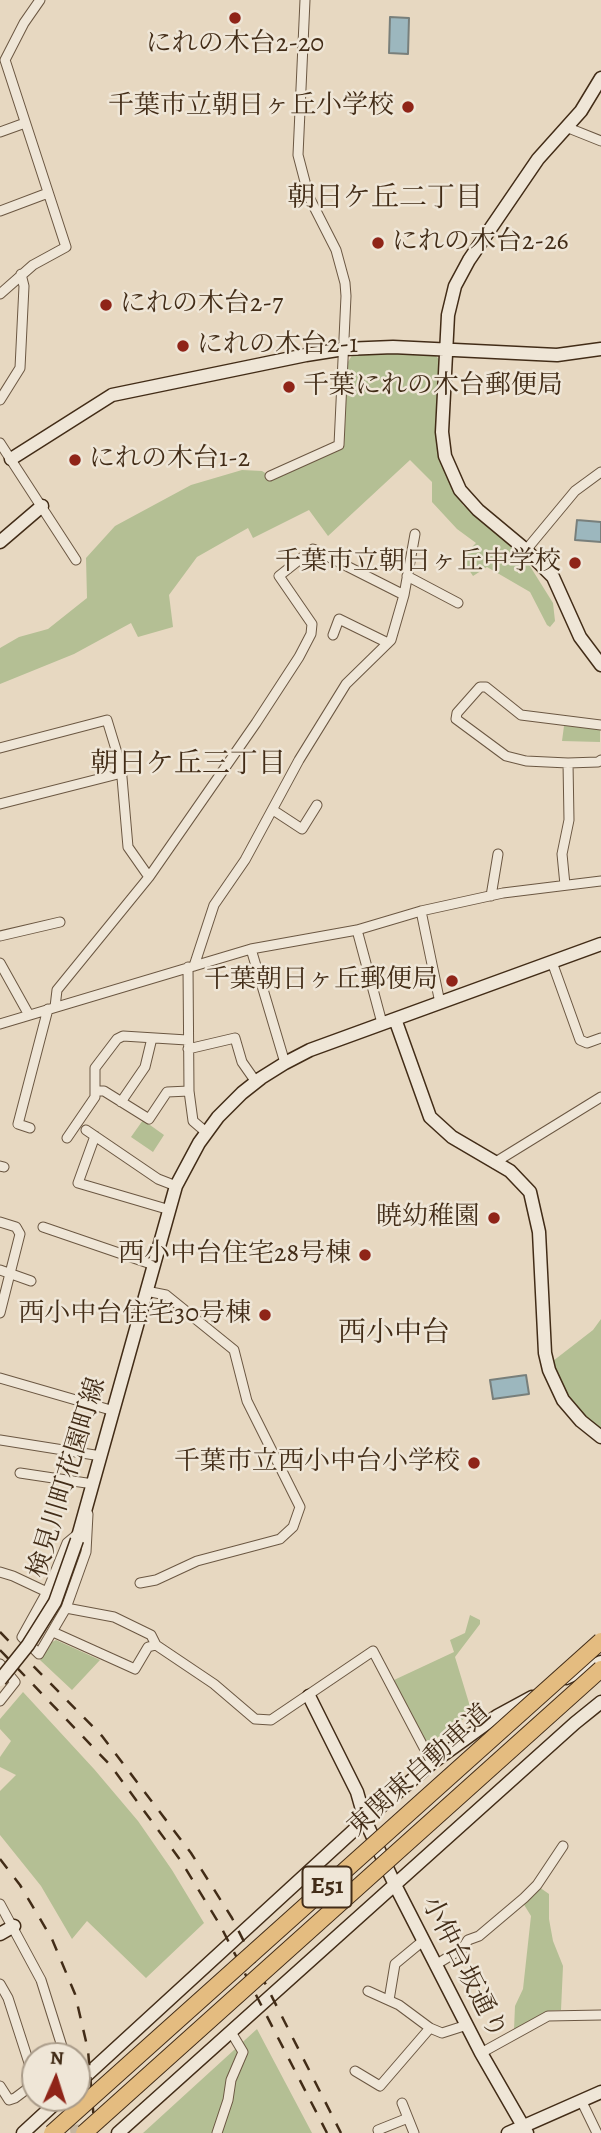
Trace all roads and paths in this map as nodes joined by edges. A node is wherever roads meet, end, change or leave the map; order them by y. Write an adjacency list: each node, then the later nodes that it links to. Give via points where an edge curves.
1 (40, 0): 4 (street, via 5,60)
2 (305, 0): 12 (street, via 298,155 309,197 342,268)
3 (601, 78): 5 (street)
4 (25, 123): 6 (street); 8 (street)
5 (566, 127): 7 (street); 13 (street, via 538,159 459,277 447,315)
6 (0, 132)
7 (601, 141)
8 (48, 193): 9 (street); 10 (street, via 66,247)
9 (0, 211)
10 (21, 274): 11 (street); 15 (street, via 20,368)
11 (0, 294)
12 (344, 349): 13 (street); 17 (street, via 112,395); 19 (street, via 339,445)
13 (447, 349): 14 (street, via 557,355); 23 (street, via 443,432 450,471 468,501)
14 (601, 349)
15 (0, 400)
16 (0, 443): 17 (street)
17 (11, 459): 20 (street)
18 (601, 472): 23 (street, via 575,491)
19 (270, 476)
20 (42, 506): 22 (street); 24 (street)
21 (415, 534): 25 (street)
22 (0, 541)
23 (526, 550): 30 (street, via 553,577 580,638)
24 (76, 560)
25 (407, 576): 26 (street); 27 (street)
26 (404, 595): 29 (street); 40 (street, via 313,549 279,576 312,624 311,634 256,723)
27 (458, 603)
28 (333, 635): 29 (street, via 339,619)
29 (388, 643): 38 (street, via 346,684)
30 (601, 664)
31 (601, 725): 34 (street, via 521,715 486,687 480,687 457,713 457,719 506,757)
32 (0, 748): 35 (street, via 107,720)
33 (601, 760): 34 (street)
34 (568, 763): 42 (street, via 569,820 562,854)
35 (122, 773): 36 (street); 40 (street, via 128,847)
36 (0, 804)
37 (317, 805): 38 (street, via 302,829)
38 (273, 810): 52 (street, via 214,905)
39 (498, 854): 43 (street)
40 (149, 877): 54 (street, via 57,990)
41 (601, 881): 42 (street)
42 (565, 885): 43 (street)
43 (491, 896): 44 (street)
44 (421, 911): 46 (street); 53 (street)
45 (60, 922): 47 (street)
46 (357, 930): 49 (street); 57 (street)
47 (0, 936)
48 (601, 944): 50 (street, 検見川町花園町線)
49 (251, 949): 52 (street); 62 (street)
50 (552, 962): 53 (street, 検見川町花園町線); 60 (street, via 580,1040 587,1043)
51 (0, 963): 55 (street)
52 (191, 967): 54 (street); 61 (street)
53 (440, 1003): 56 (street, 検見川町花園町線)
54 (51, 1008): 55 (street); 68 (street, via 18,1124)
55 (29, 1016): 58 (street)
56 (395, 1019): 57 (street, 検見川町花園町線); 73 (street, via 430,1117 452,1138)
57 (382, 1023): 62 (street, 検見川町花園町線)
58 (0, 1024)
59 (152, 1038): 61 (street); 64 (street, via 117,1039 95,1068); 67 (street, via 145,1067)
60 (601, 1038)
61 (188, 1044): 63 (street, via 235,1038); 65 (street)
62 (285, 1063): 63 (street, 検見川町花園町線)
63 (256, 1082): 70 (street, 検見川町花園町線)
64 (95, 1091): 67 (street, via 104,1091); 72 (street)
65 (189, 1091): 67 (street, via 167,1092 149,1119); 70 (street, via 193,1121)
66 (601, 1097): 73 (street)
67 (121, 1102)
68 (30, 1128)
69 (86, 1130): 71 (street)
70 (207, 1133): 74 (street, 検見川町花園町線)
71 (95, 1136): 74 (street); 75 (street, via 78,1183)
72 (67, 1138)
73 (494, 1163): 86 (street, via 510,1171 533,1199 549,1370 564,1400)
74 (176, 1186): 75 (street, 検見川町花園町線)
75 (170, 1210): 78 (street, 検見川町花園町線)
76 (0, 1222): 80 (street, via 16,1227 20,1234)
77 (43, 1227): 78 (street)
78 (154, 1265): 82 (street, 検見川町花園町線)
79 (0, 1270): 80 (street)
80 (10, 1273): 81 (street); 83 (street)
81 (31, 1281)
82 (146, 1291): 85 (street, 検見川町花園町線); 94 (street, via 166,1295 234,1350 247,1401 300,1507 292,1527 280,1539 209,1557)
83 (0, 1313)
84 (0, 1378): 85 (street)
85 (114, 1411): 88 (street, 検見川町花園町線)
86 (601, 1437)
87 (0, 1440): 88 (street)
88 (101, 1456): 90 (street, 検見川町花園町線)
89 (20, 1473): 90 (street)
90 (93, 1484): 91 (street, 検見川町花園町線)
91 (88, 1506): 92 (street, 検見川町花園町線); 96 (street, via 86,1552)
92 (78, 1536): 95 (street, via 66,1543); 103 (street, 検見川町花園町線, bridge, via 55,1602)
93 (0, 1573): 95 (street)
94 (140, 1583)
95 (47, 1592): 97 (street, via 22,1637 39,1654)
96 (66, 1608): 97 (street); 99 (street, via 114,1617 151,1635)
97 (53, 1632): 99 (street, via 135,1669 148,1647)
98 (601, 1641): 135 (highway, 東関東自動車道 / E51, bridge)
99 (156, 1645): 104 (street, via 255,1719 271,1720)
100 (601, 1662): 107 (street, via 497,1716)
101 (0, 1664): 105 (street, via 15,1682)
102 (601, 1669): 136 (highway, 東関東自動車道 / E51, bridge)
103 (0, 1680)
104 (309, 1696): 107 (street, via 373,1651); 108 (street, 小仲台坂通り, via 357,1792)
105 (0, 1701)
106 (601, 1702): 110 (street)
107 (432, 1763): 108 (street)
108 (365, 1820): 110 (street, 小仲台坂通り); 125 (street)
109 (563, 1846): 115 (street, via 524,1898)
110 (395, 1885): 114 (street, 小仲台坂通り); 122 (street)
111 (0, 1904): 112 (street)
112 (14, 1926): 113 (street); 123 (street, via 41,1980)
113 (0, 1934)
114 (424, 1940): 115 (street, 小仲台坂通り); 118 (street, via 395,1964)
115 (437, 1964): 120 (street, 小仲台坂通り)
116 (0, 1984): 127 (street, via 31,2068 27,2089 15,2098 9,2100)
117 (368, 1991): 118 (street)
118 (389, 2000): 121 (street)
119 (601, 2015): 124 (street, via 548,2016)
120 (467, 2025): 121 (street, via 442,2033); 124 (street, 小仲台坂通り)
121 (430, 2028): 126 (street, via 380,2086)
122 (231, 2032): 137 (street); 138 (street, via 243,2052)
123 (61, 2042)
124 (481, 2053): 133 (street, 小仲台坂通り)
125 (91, 2071)
126 (355, 2071)
127 (0, 2086)
128 (601, 2092): 129 (street)
129 (581, 2100): 133 (street); 142 (street)
130 (402, 2103): 132 (street)
131 (46, 2112): 134 (street)
132 (408, 2118): 139 (street); 140 (street)
133 (525, 2130): 141 (street)
134 (23, 2133)
135 (52, 2133)
136 (84, 2133)
137 (118, 2133)
138 (217, 2133)
139 (379, 2133)
140 (414, 2133)
141 (508, 2133)
142 (597, 2133)

